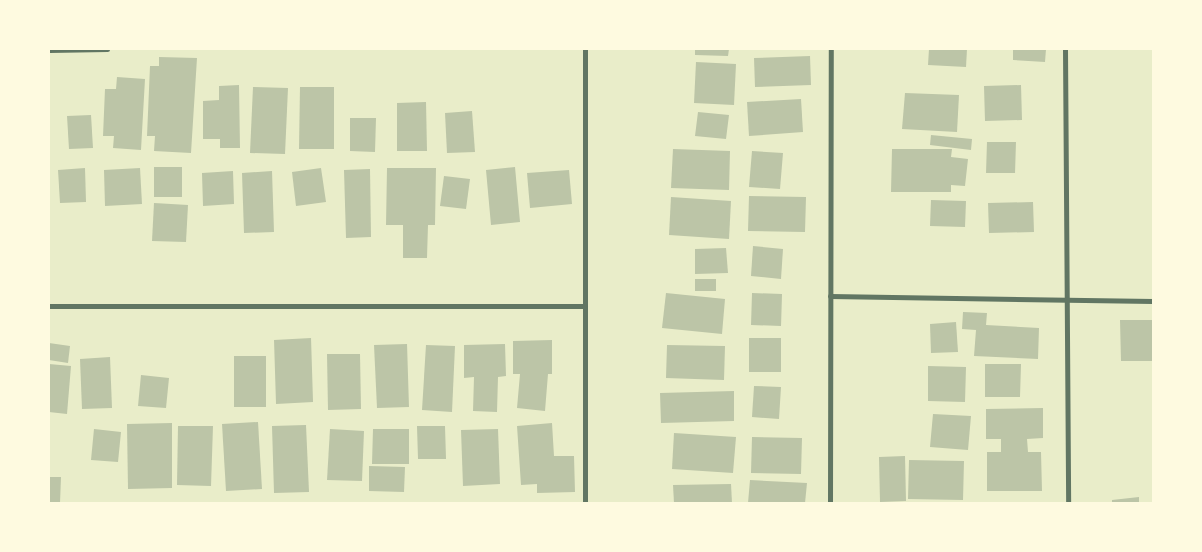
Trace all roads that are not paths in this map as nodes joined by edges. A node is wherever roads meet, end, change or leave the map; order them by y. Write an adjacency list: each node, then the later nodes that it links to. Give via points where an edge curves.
1 (107, 49): 5 (street)
2 (585, 49): 10 (street)
3 (831, 49): 6 (street)
4 (1064, 49): 7 (street)
5 (49, 50)
6 (830, 296): 7 (street); 12 (street)
7 (1066, 300): 8 (street); 13 (street)
8 (1153, 300)
9 (49, 306): 10 (street)
10 (584, 306): 11 (street)
11 (585, 503)
12 (830, 503)
13 (1068, 503)

